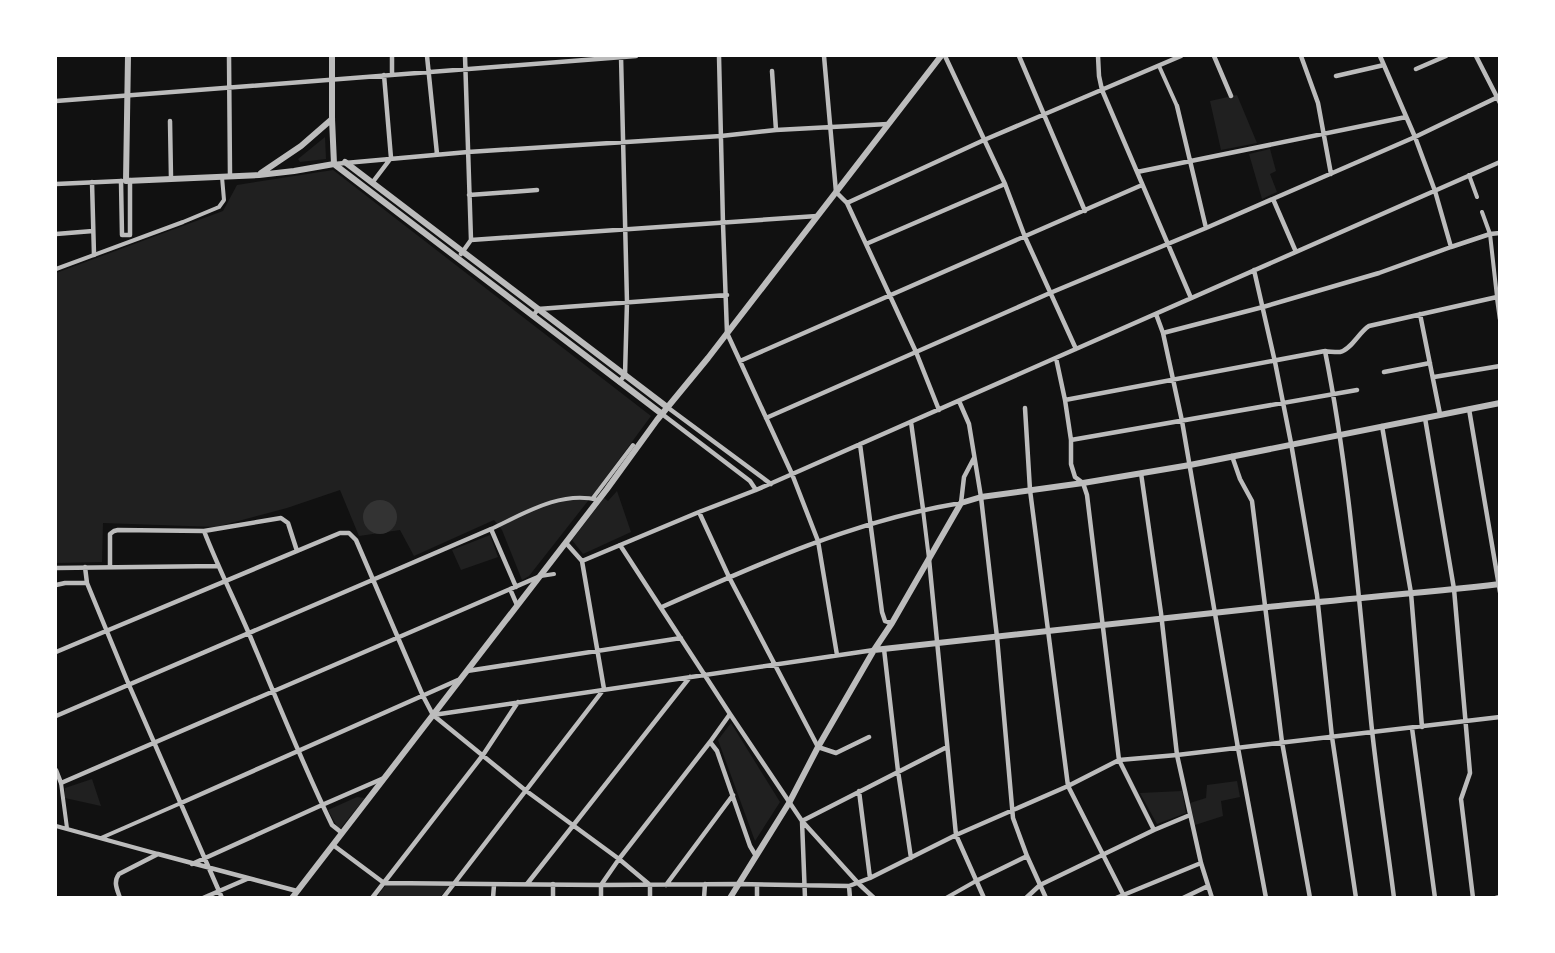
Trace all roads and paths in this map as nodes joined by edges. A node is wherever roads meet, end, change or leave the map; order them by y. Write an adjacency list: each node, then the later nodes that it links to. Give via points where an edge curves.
1 (128, 56): 34 (street)
2 (229, 56): 32 (street)
3 (332, 56): 31 (street)
4 (392, 56): 29 (street)
5 (427, 56): 27 (street)
6 (465, 56): 24 (street)
7 (543, 56): 21 (street)
8 (621, 56): 9 (street); 21 (street); 51 (street)
9 (636, 56)
10 (719, 56): 48 (street)
11 (824, 56): 45 (street)
12 (943, 56): 44 (street); 50 (street)
13 (1019, 56): 40 (street)
14 (1098, 56): 33 (street)
15 (1179, 56): 23 (street)
16 (1214, 56): 35 (street)
17 (1300, 56): 47 (street, via 1318,103)
18 (1380, 56): 22 (street)
19 (1446, 56): 25 (street)
20 (1476, 56): 36 (street)
21 (543, 63): 24 (street)
22 (1384, 65): 30 (street); 41 (street)
23 (1159, 66): 33 (street); 39 (street)
24 (465, 69): 27 (street); 52 (street)
25 (1416, 69)
26 (772, 71): 46 (street)
27 (429, 72): 29 (street); 53 (street)
28 (384, 75): 29 (street); 31 (street); 54 (street)
29 (392, 75)
30 (1336, 76)
31 (332, 80): 32 (street); 42 (street)
32 (229, 88): 34 (street); 63 (street)
33 (1102, 90): 40 (street); 59 (street)
34 (127, 96): 37 (street); 66 (street)
35 (1231, 96)
36 (1498, 97): 38 (street); 49 (street)
37 (56, 101)
38 (1500, 103)
39 (1177, 106): 55 (street)
40 (1043, 114): 50 (street); 79 (street)
41 (1406, 117): 47 (street); 49 (street)
42 (332, 119): 58 (street); 61 (street, via 302,146)
43 (170, 122): 65 (street)
44 (888, 124): 45 (street); 74 (street)
45 (830, 126): 46 (street); 74 (street)
46 (776, 130): 48 (street)
47 (1323, 134): 55 (street); 60 (street)
48 (721, 136): 51 (street); 82 (street)
49 (1415, 137): 60 (street); 73 (street)
50 (984, 140): 70 (street); 78 (street)
51 (623, 142): 52 (street); 84 (street)
52 (468, 152): 53 (street); 75 (street)
53 (437, 154): 54 (street)
54 (391, 158): 56 (street); 68 (street)
55 (1190, 161): 59 (street); 83 (street)
56 (345, 162): 58 (street); 68 (street)
57 (1500, 162): 64 (street)
58 (334, 164): 61 (street); 99 (street)
59 (1137, 172): 71 (street)
60 (1331, 174): 77 (street)
61 (259, 175): 63 (street)
62 (222, 176): 63 (street); 65 (street); 92 (street, via 224,200 219,207)
63 (230, 176)
64 (1469, 176): 73 (street); 76 (street)
65 (171, 178): 66 (street)
66 (126, 181): 67 (street); 89 (street, via 130,234); 89 (street, via 122,235)
67 (92, 182): 69 (street); 85 (street)
68 (372, 183): 96 (street)
69 (56, 184)
70 (1005, 184): 90 (street); 93 (street)
71 (1142, 185): 79 (street); 94 (street)
72 (537, 190): 75 (street)
73 (1435, 191): 95 (street); 97 (street)
74 (836, 192): 78 (street); 81 (street)
75 (469, 195): 91 (street)
76 (1478, 197)
77 (1273, 199): 83 (street); 97 (street)
78 (846, 203): 93 (street)
79 (1085, 211): 90 (street)
80 (1482, 212): 88 (street)
81 (817, 216): 82 (street); 114 (street)
82 (723, 224): 84 (street); 104 (street)
83 (1206, 228): 94 (street)
84 (625, 229): 91 (street); 107 (street)
85 (93, 231): 87 (street); 98 (street)
86 (1500, 233): 88 (street)
87 (56, 234)
88 (1490, 234): 95 (street); 105 (street)
89 (127, 235): 92 (street)
90 (1025, 237): 102 (street); 103 (street)
91 (471, 240): 96 (street)
92 (127, 243): 98 (street)
93 (866, 244): 103 (street)
94 (1167, 244): 102 (street); 106 (street)
95 (1451, 247): 108 (street)
96 (463, 252): 99 (street); 109 (street)
97 (1296, 252): 101 (street)
98 (94, 255): 100 (street)
99 (457, 258): 112 (street)
100 (56, 269)
101 (1254, 270): 106 (street); 108 (street)
102 (1050, 293): 116 (street); 118 (street)
103 (890, 294): 118 (street); 120 (street)
104 (726, 295): 107 (street); 114 (street)
105 (1497, 297): 111 (street); 113 (street)
106 (1191, 298): 110 (street)
107 (627, 302): 109 (street); 125 (street)
108 (1263, 307): 115 (street); 121 (street)
109 (538, 309): 112 (street); 125 (street)
110 (1156, 314): 115 (street); 116 (street)
111 (1420, 314): 117 (street, via 1370,326 1343,351); 122 (street)
112 (533, 316): 128 (street)
113 (1500, 319)
114 (727, 333): 120 (street); 135 (street)
115 (1163, 333): 127 (street)
116 (1076, 349): 119 (street)
117 (1325, 351): 121 (street); 130 (street)
118 (916, 352): 138 (street); 141 (street)
119 (1056, 358): 131 (street); 132 (street)
120 (740, 361): 141 (street)
121 (1275, 362): 127 (street); 133 (street)
122 (1430, 363): 124 (street); 126 (street)
123 (1500, 366): 126 (street)
124 (1384, 372)
125 (625, 375): 128 (street); 135 (street)
126 (1434, 377): 140 (street)
127 (1173, 379): 131 (street); 143 (street)
128 (619, 382): 139 (street)
129 (1357, 390): 130 (street)
130 (1333, 394): 133 (street); 146 (street)
131 (1065, 400): 147 (street)
132 (959, 401): 138 (street); 152 (street, via 969,424)
133 (1282, 403): 143 (street); 148 (street)
134 (1500, 403): 137 (street)
135 (667, 407): 139 (street); 157 (street)
136 (1025, 408): 159 (street)
137 (1469, 409): 140 (street); 184 (street)
138 (939, 410): 144 (street)
139 (662, 414): 158 (street, via 750,481); 161 (street)
140 (1440, 414): 142 (street)
141 (766, 418): 155 (street)
142 (1425, 418): 145 (street); 187 (street)
143 (1182, 421): 147 (street); 153 (street)
144 (911, 422): 149 (street); 163 (street)
145 (1382, 426): 146 (street); 189 (street)
146 (1340, 434): 148 (street); 190 (street)
147 (1071, 440): 156 (street, via 1071,464 1075,477)
148 (1291, 443): 151 (street); 191 (street)
149 (860, 444): 155 (street); 165 (street)
150 (633, 445): 161 (street)
151 (1232, 455): 153 (street); 194 (street, via 1252,501)
152 (974, 458): 160 (street); 162 (street, via 964,477)
153 (1190, 465): 154 (street); 195 (street)
154 (1141, 473): 156 (street); 196 (street)
155 (792, 474): 157 (street); 168 (street)
156 (1083, 483): 159 (street); 198 (street, via 1088,495)
157 (771, 484): 158 (street)
158 (756, 490): 164 (street)
159 (1030, 490): 160 (street); 199 (street)
160 (981, 497): 162 (street); 202 (street)
161 (596, 499): 166 (street, via 575,497 556,501); 169 (street)
162 (961, 503): 163 (street); 172 (street)
163 (923, 509): 165 (street); 172 (street)
164 (699, 512): 170 (street); 180 (street)
165 (871, 524): 168 (street); 197 (street, via 882,612 885,621)
166 (491, 529): 181 (street); 186 (street)
167 (204, 531): 171 (street, via 281,518 288,523); 174 (street, via 114,531 110,534); 175 (street)
168 (818, 541): 180 (street); 210 (street)
169 (566, 543): 173 (street); 179 (street)
170 (620, 545): 173 (street); 193 (street)
171 (297, 551): 181 (street, via 340,533 349,534 356,540); 182 (street)
172 (929, 559): 197 (street); 205 (street)
173 (582, 561): 208 (street)
174 (110, 566): 175 (street); 176 (street)
175 (218, 566): 182 (street)
176 (85, 567): 177 (street); 183 (street)
177 (56, 568)
178 (554, 574): 179 (street)
179 (540, 576): 186 (street); 192 (street)
180 (729, 577): 193 (street); 211 (street)
181 (373, 580): 201 (street); 203 (street)
182 (225, 581): 200 (street); 201 (street)
183 (87, 583): 185 (street); 200 (street)
184 (1499, 584): 187 (street); 188 (street)
185 (56, 585)
186 (513, 588): 192 (street); 203 (street)
187 (1454, 589): 189 (street); 225 (street)
188 (1500, 592)
189 (1411, 593): 190 (street); 226 (street)
190 (1359, 598): 191 (street); 228 (street)
191 (1318, 602): 194 (street); 230 (street)
192 (518, 605): 212 (street)
193 (662, 607): 204 (street)
194 (1265, 607): 195 (street); 232 (street)
195 (1216, 614): 196 (street); 236 (street)
196 (1162, 619): 198 (street); 238 (street)
197 (892, 623): 207 (street)
198 (1103, 626): 199 (street); 240 (street)
199 (1048, 630): 202 (street); 245 (street)
200 (107, 631): 209 (street); 216 (street)
201 (249, 634): 216 (street); 218 (street)
202 (997, 637): 205 (street); 252 (street)
203 (398, 638): 218 (street); 219 (street)
204 (681, 638): 208 (street); 213 (street)
205 (936, 643): 206 (street); 235 (street)
206 (884, 649): 207 (street); 242 (street)
207 (874, 650): 210 (street); 234 (street)
208 (598, 651): 212 (street); 217 (street)
209 (56, 652)
210 (837, 655): 211 (street)
211 (775, 664): 213 (street); 234 (street)
212 (467, 671): 215 (street)
213 (704, 674): 214 (street); 221 (street)
214 (690, 676): 217 (street); 255 (street)
215 (460, 680): 219 (street); 222 (street)
216 (129, 685): 223 (street); 233 (street)
217 (604, 689): 220 (street); 246 (street)
218 (273, 692): 233 (street); 237 (street)
219 (423, 696): 222 (street); 237 (street)
220 (518, 702): 222 (street); 239 (street)
221 (730, 714): 231 (street); 250 (street)
222 (433, 715): 239 (street); 243 (street)
223 (56, 717)
224 (1500, 717): 225 (street)
225 (1466, 721): 226 (street); 323 (street, via 1470,773 1461,799)
226 (1422, 727): 227 (street)
227 (1412, 728): 228 (street); 322 (street)
228 (1373, 733): 230 (street); 321 (street)
229 (869, 736): 234 (street, via 836,753)
230 (1332, 737): 232 (street); 320 (street)
231 (710, 742): 248 (street); 269 (street)
232 (1282, 742): 236 (street); 319 (street)
233 (155, 743): 244 (street); 249 (street)
234 (818, 747): 250 (street)
235 (946, 747): 242 (street); 260 (street)
236 (1238, 748): 238 (street); 318 (street)
237 (298, 751): 249 (street); 251 (street)
238 (1177, 755): 240 (street); 253 (street)
239 (483, 756): 246 (street); 276 (street)
240 (1119, 760): 245 (street); 258 (street)
241 (56, 770): 244 (street)
242 (898, 771): 247 (street); 268 (street)
243 (384, 778): 251 (street); 259 (street)
244 (61, 783): 257 (street)
245 (1068, 786): 252 (street); 264 (street)
246 (525, 790): 255 (street); 277 (street)
247 (859, 791): 254 (street); 274 (street)
248 (733, 795): 265 (street); 286 (street)
249 (181, 803): 261 (street); 267 (street)
250 (789, 803): 254 (street); 265 (street)
251 (322, 805): 259 (street, via 332,825); 267 (street)
252 (1012, 811): 260 (street); 266 (street)
253 (1190, 815): 258 (street); 270 (street)
254 (802, 821): 282 (street); 288 (street)
255 (572, 825): 269 (street); 278 (street)
256 (56, 826): 257 (street)
257 (67, 828): 261 (street)
258 (1154, 830): 264 (street)
259 (342, 833): 262 (street)
260 (956, 835): 268 (street); 275 (street)
261 (100, 838): 263 (street)
262 (333, 845): 276 (street); 293 (street)
263 (158, 854): 271 (street); 296 (street, via 116,878)
264 (1103, 854): 289 (street); 295 (street)
265 (756, 856): 281 (street)
266 (1027, 856): 275 (street); 289 (street)
267 (205, 858): 271 (street); 272 (street)
268 (911, 858): 274 (street)
269 (619, 859): 284 (street); 285 (street)
270 (1202, 862): 291 (street); 295 (street)
271 (192, 864): 272 (street)
272 (210, 868): 273 (street); 292 (street)
273 (247, 879): 292 (street); 293 (street)
274 (870, 879): 282 (street)
275 (976, 881): 311 (street); 312 (street)
276 (384, 883): 277 (street); 294 (street)
277 (454, 884): 283 (street); 300 (street)
278 (526, 884): 279 (street); 283 (street)
279 (553, 884): 284 (street); 302 (street)
280 (705, 884): 281 (street); 286 (street); 305 (street)
281 (739, 884): 287 (street); 306 (street)
282 (859, 884): 290 (street); 310 (street)
283 (494, 885): 301 (street)
284 (601, 885): 285 (street); 303 (street)
285 (650, 885): 286 (street); 304 (street)
286 (666, 885)
287 (757, 885): 288 (street); 307 (street)
288 (805, 885): 290 (street); 308 (street)
289 (1040, 885): 313 (street); 314 (street)
290 (849, 886): 309 (street)
291 (1208, 886): 316 (street); 317 (street)
292 (220, 891): 297 (street); 298 (street)
293 (297, 891): 299 (street)
294 (375, 896)
295 (1124, 896): 315 (street)
296 (120, 897)
297 (203, 897)
298 (222, 897)
299 (292, 897)
300 (443, 897)
301 (493, 897)
302 (553, 897)
303 (600, 897)
304 (650, 897)
305 (704, 897)
306 (730, 897)
307 (757, 897)
308 (805, 897)
309 (850, 897)
310 (874, 897)
311 (946, 897)
312 (984, 897)
313 (1026, 897)
314 (1046, 897)
315 (1116, 897)
316 (1183, 897)
317 (1212, 897)
318 (1266, 897)
319 (1310, 897)
320 (1356, 897)
321 (1394, 897)
322 (1435, 897)
323 (1473, 897)

